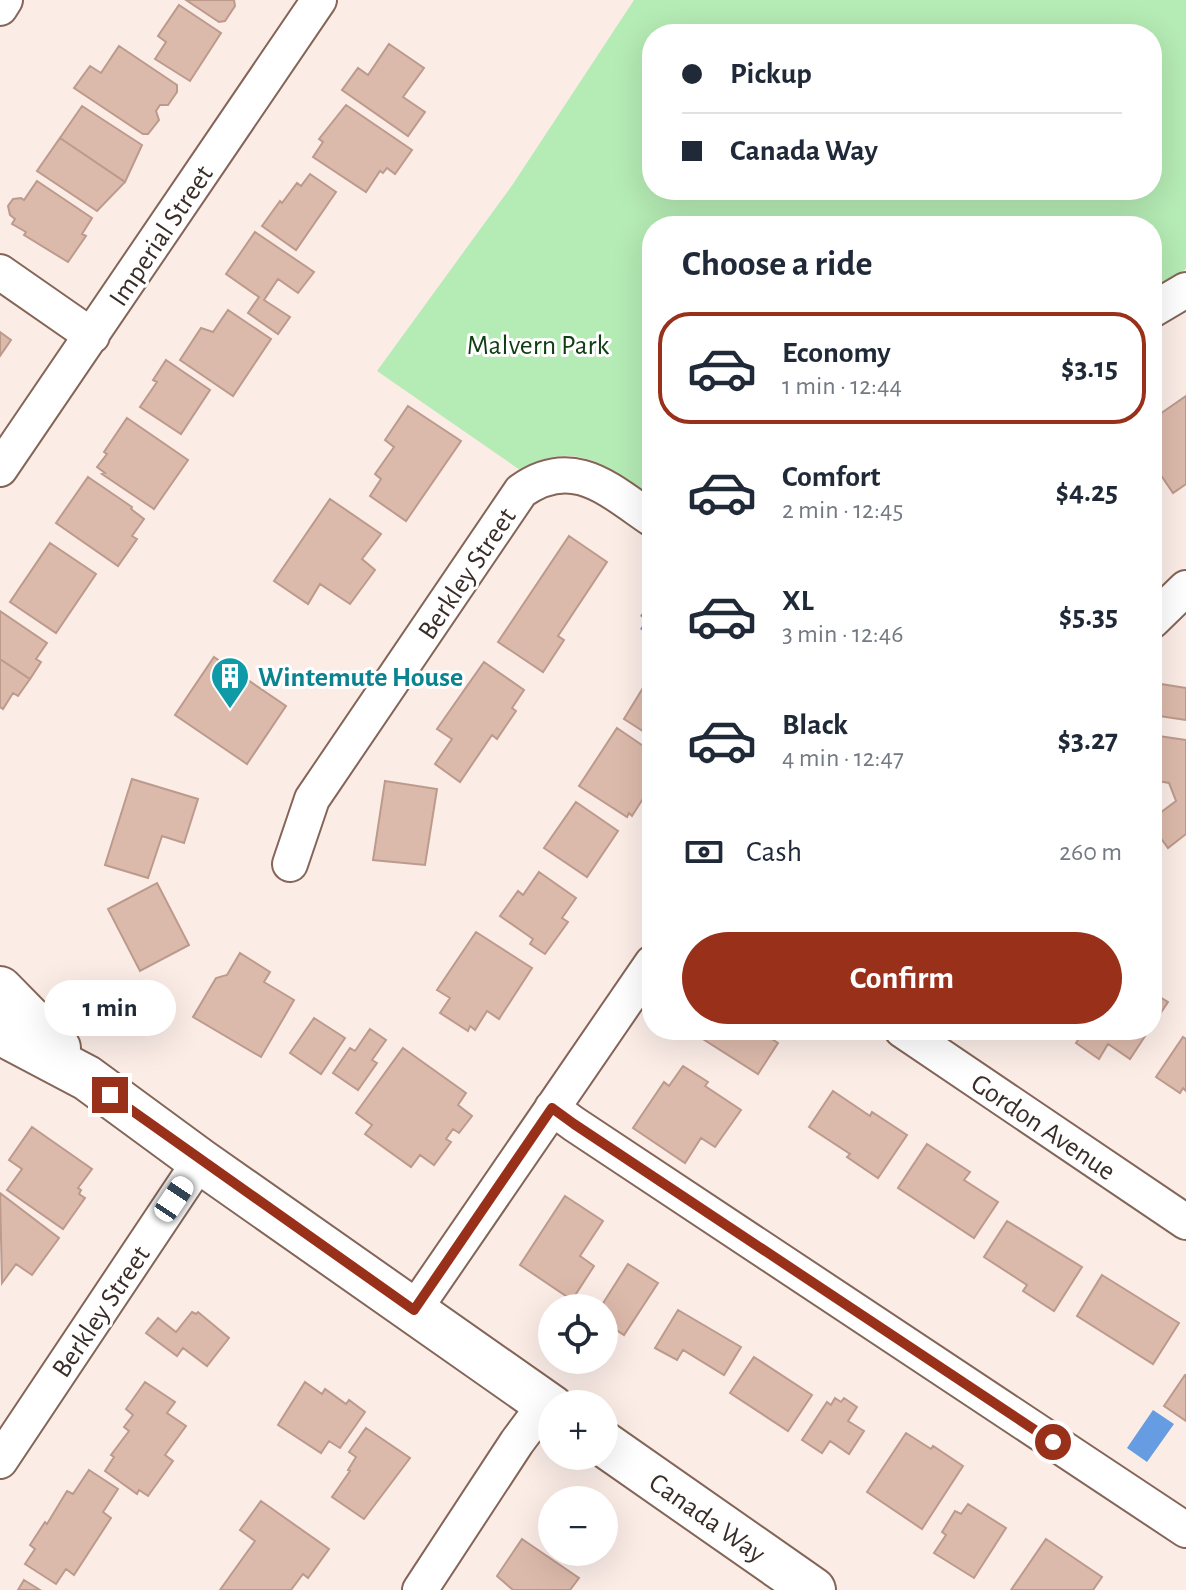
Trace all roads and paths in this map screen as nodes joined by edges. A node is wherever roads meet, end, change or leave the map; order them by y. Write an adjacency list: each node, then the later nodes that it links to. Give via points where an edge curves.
1 (5, 0): 3 (street)
2 (319, 0): 7 (street, Imperial Street)
3 (0, 8)
4 (0, 272): 7 (street)
5 (1186, 290): 6 (street)
6 (1162, 304)
7 (92, 336): 8 (street, Imperial Street)
8 (0, 469)
9 (642, 512): 12 (street, Berkley Street, via 583,477 543,479 521,491 312,799)
10 (1186, 588): 11 (street)
11 (1162, 611)
12 (290, 864)
13 (642, 978): 18 (street)
14 (0, 989): 17 (main road)
15 (0, 1032): 17 (main road)
16 (917, 1040): 20 (street, Gordon Avenue)
17 (87, 1078): 19 (main road)
18 (552, 1108): 21 (street); 26 (street)
19 (200, 1161): 21 (main road); 25 (street, Berkley Street)
20 (1186, 1222)
21 (414, 1310): 22 (main road)
22 (538, 1398)
23 (538, 1418): 27 (street)
24 (618, 1454): 28 (main road, Canada Way)
25 (0, 1461)
26 (1186, 1530)
27 (420, 1590)
28 (813, 1590)

